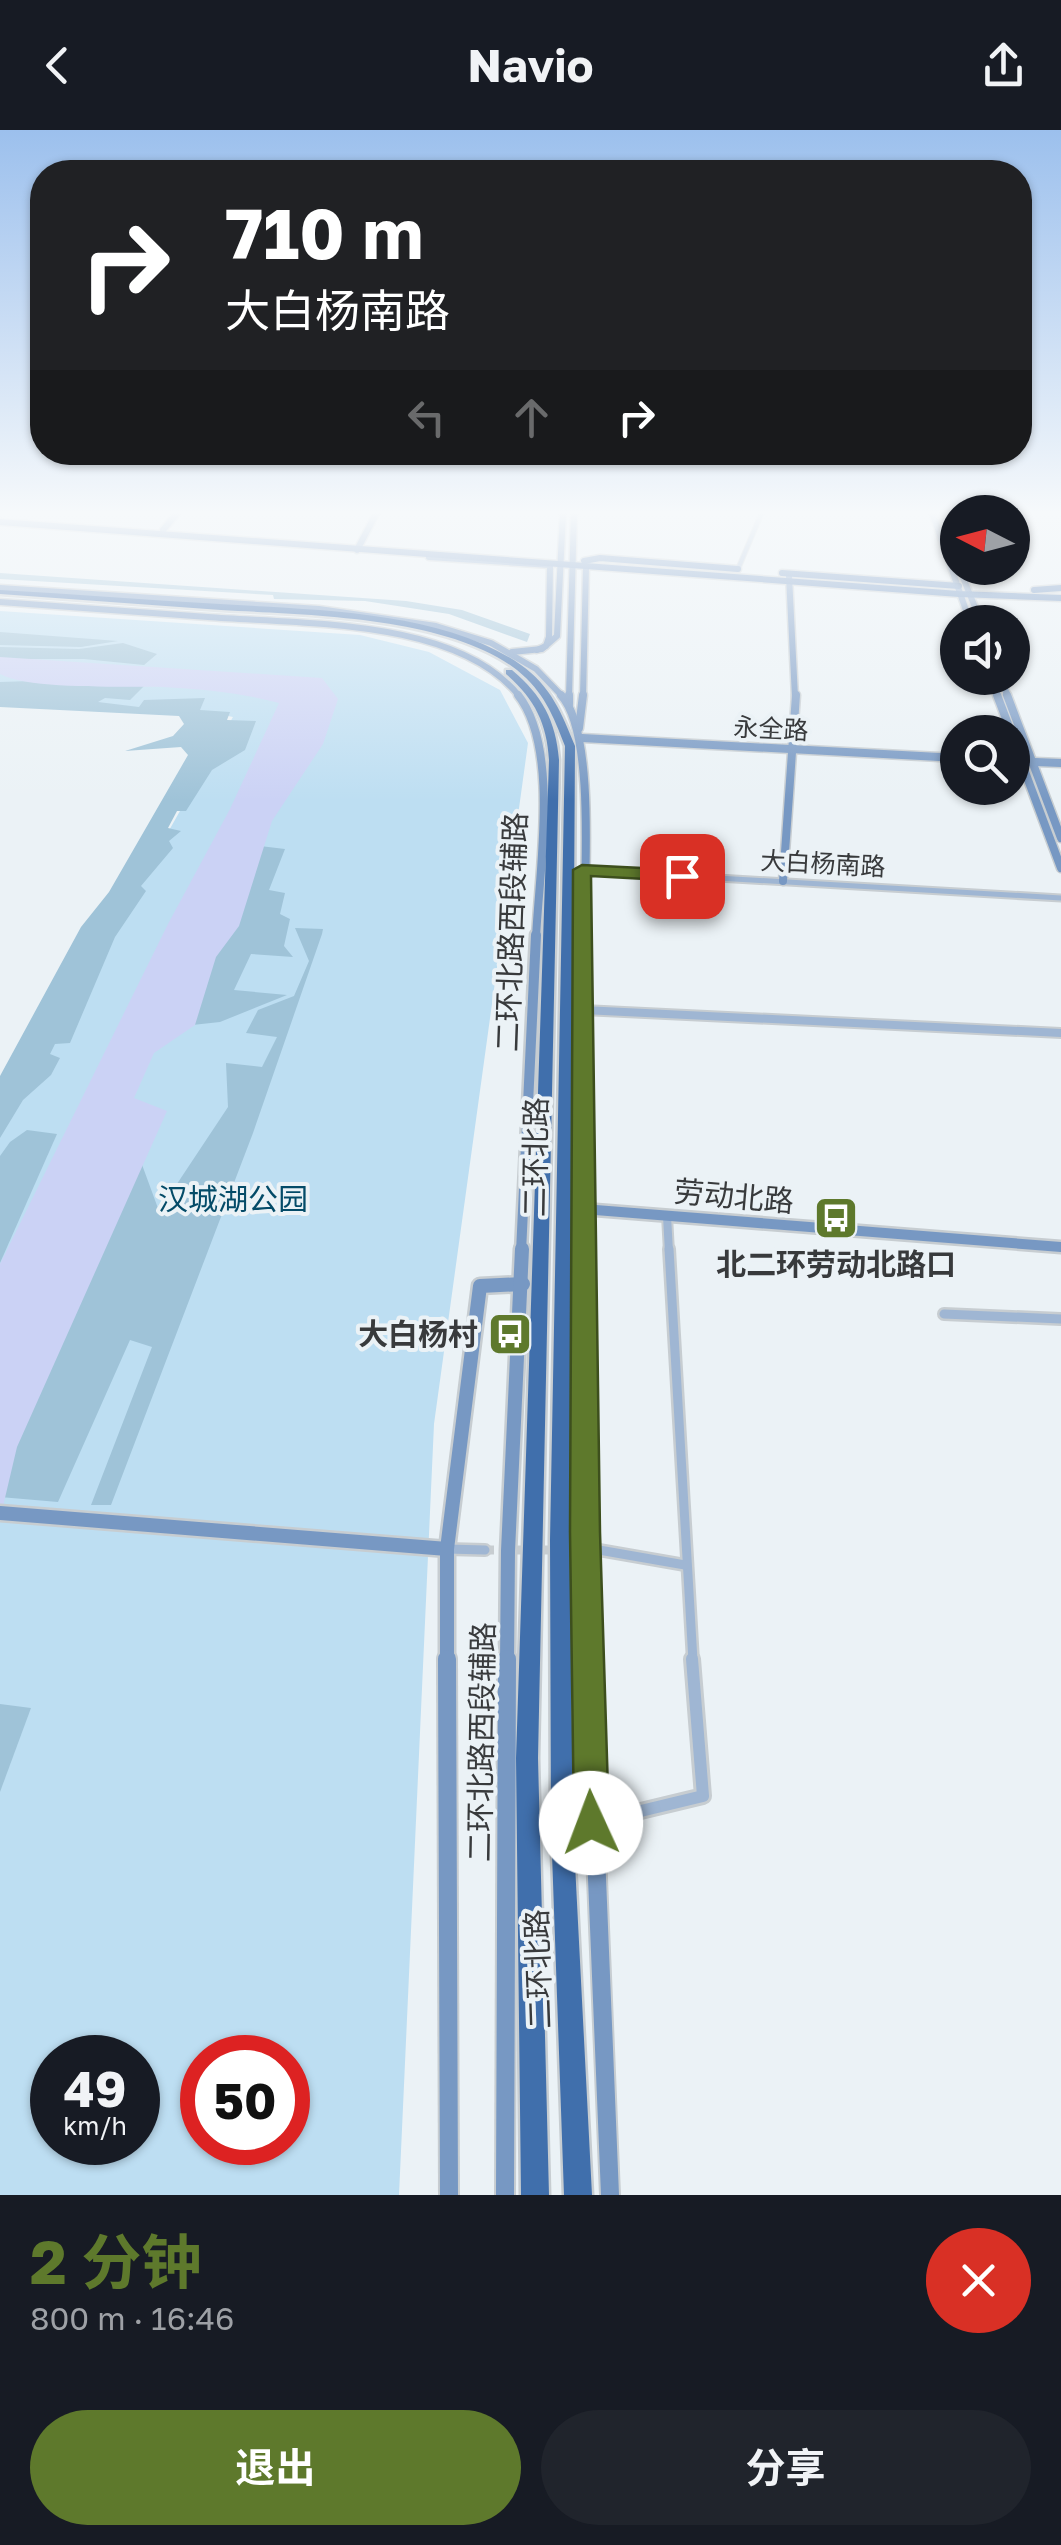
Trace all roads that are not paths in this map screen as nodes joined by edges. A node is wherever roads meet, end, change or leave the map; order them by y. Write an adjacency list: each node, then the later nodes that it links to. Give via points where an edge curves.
1 (147, 608): 30 (main road, 二环北路西段辅路, via 362,628 448,649 520,692 539,725)
2 (168, 608): 42 (highway, 二环北路, via 402,630 453,644 506,670 538,700 552,726 528,1758)
3 (219, 608): 39 (highway, 二环北路, via 418,627 481,648 523,670 551,698 566,726)
4 (253, 608): 10 (main road, via 378,615 440,627)
5 (549, 608): 11 (main road, via 549,637)
6 (559, 608): 11 (main road, via 558,636)
7 (572, 608): 12 (main road)
8 (584, 608): 13 (main road)
9 (793, 608): 14 (main road)
10 (502, 650): 11 (main road); 12 (main road, via 550,681)
11 (537, 650)
12 (569, 704): 13 (main road)
13 (581, 737): 14 (main road, 永全路); 22 (main road)
14 (793, 752): 15 (main road, 永全路); 23 (main road)
15 (940, 760)
16 (1030, 764): 17 (main road)
17 (1061, 766)
18 (1030, 778): 20 (main road)
19 (1030, 783): 21 (main road)
20 (1061, 838)
21 (1061, 868)
22 (582, 870): 23 (street, 大白杨南路); 25 (main road)
23 (783, 881): 24 (street, 大白杨南路)
24 (1061, 898)
25 (583, 1010): 26 (street); 27 (main road)
26 (1061, 1033)
27 (582, 1210): 28 (main road, 劳动北路); 38 (main road)
28 (667, 1216): 29 (main road, 劳动北路); 37 (street)
29 (1061, 1248)
30 (523, 1284): 34 (main road, via 480,1286); 41 (main road, 二环北路西段辅路, via 508,1551)
31 (944, 1314): 32 (street)
32 (1061, 1320)
33 (0, 1512): 34 (main road)
34 (447, 1549): 35 (street); 40 (main road)
35 (484, 1550)
36 (600, 1550): 37 (street)
37 (685, 1565): 38 (street, via 703,1796)
38 (591, 1823): 39 (street); 44 (main road)
39 (562, 1825): 43 (highway, 二环北路)
40 (448, 2195)
41 (505, 2195)
42 (536, 2195)
43 (578, 2195)
44 (610, 2195)

